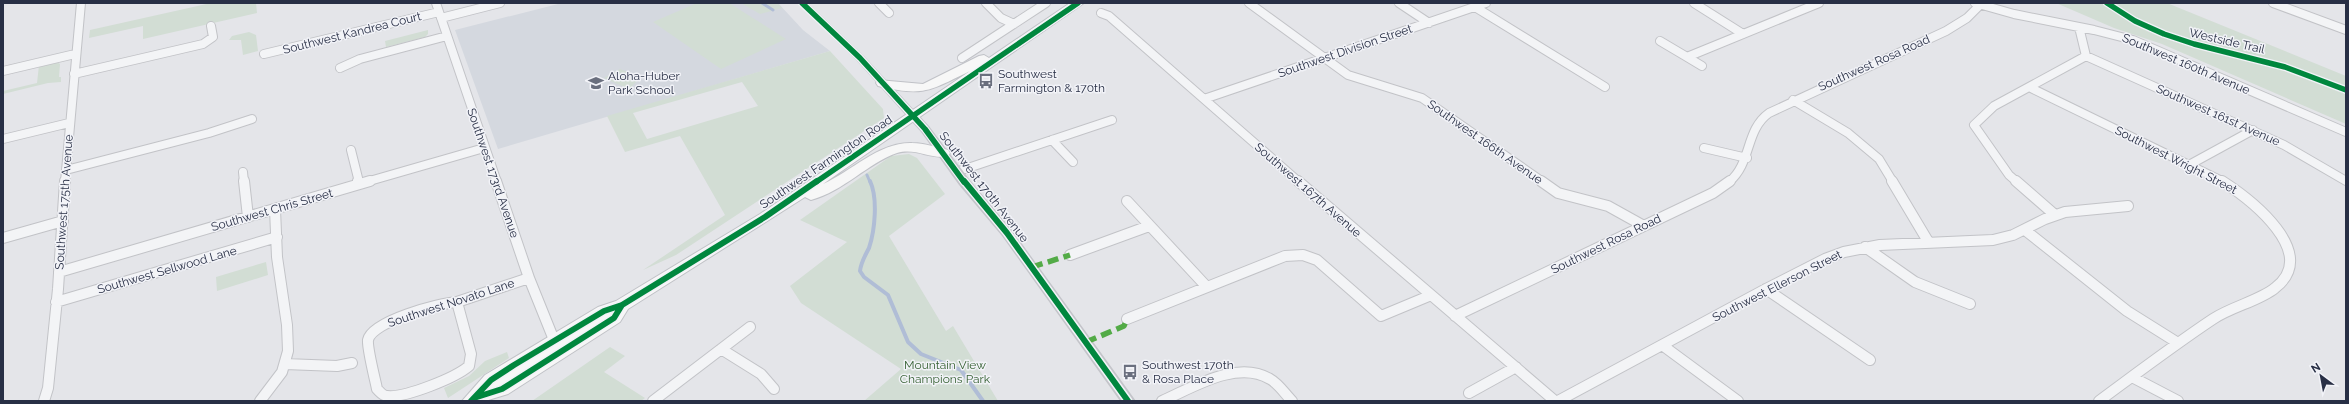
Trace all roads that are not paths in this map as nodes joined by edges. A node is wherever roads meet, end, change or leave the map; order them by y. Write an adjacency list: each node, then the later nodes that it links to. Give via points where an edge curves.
1 (81, 3): 29 (street, Southwest 175th Avenue)
2 (436, 3): 19 (street, Southwest 173rd Avenue)
3 (500, 3): 19 (street, Southwest Kandrea Court)
4 (802, 3): 39 (main road, Southwest 170th Avenue)
5 (879, 3): 17 (street)
6 (986, 3): 21 (street, via 1002,18)
7 (1046, 3): 21 (street)
8 (1078, 3): 28 (main road, Southwest Farmington Road)
9 (1249, 3): 34 (street, Southwest 166th Avenue)
10 (1399, 3): 20 (street)
11 (1486, 3): 16 (street, Southwest Division Street)
12 (1694, 3): 25 (street, via 1712,12)
13 (1819, 3): 25 (street)
14 (2273, 3): 24 (street)
15 (1977, 4): 23 (street, Southwest 160th Avenue, via 2025,17); 43 (street, Southwest Rosa Road, via 1967,18 1946,31)
16 (1475, 7): 20 (street, Southwest Division Street); 40 (street)
17 (889, 13)
18 (1101, 13): 42 (street, Southwest 167th Avenue, via 1109,16)
19 (440, 15): 26 (street, Southwest 173rd Avenue); 30 (street, Southwest Kandrea Court)
20 (1429, 22): 34 (street, Southwest Division Street)
21 (1014, 24): 33 (street)
22 (211, 26): 38 (street, via 213,37 199,45)
23 (2079, 27): 31 (street); 49 (street, Southwest 160th Avenue, via 2133,40)
24 (2346, 30)
25 (1742, 34): 32 (street)
26 (447, 36): 36 (street, via 360,59); 52 (street, Southwest 173rd Avenue)
27 (1660, 41): 32 (street)
28 (1014, 46): 39 (main road, via 958,70 931,86 906,88); 44 (main road, Southwest Farmington Road)
29 (75, 54): 37 (street); 38 (street, Southwest 175th Avenue)
30 (264, 54)
31 (2086, 56): 41 (street); 48 (street, Southwest 161st Avenue)
32 (1688, 57): 35 (street)
33 (962, 58)
34 (1324, 59): 42 (street, Southwest Division Street); 72 (street, Southwest 166th Avenue, via 1363,82 1422,98 1558,193 1608,206)
35 (1702, 66)
36 (340, 68)
37 (3, 70)
38 (74, 74): 47 (street, Southwest 175th Avenue)
39 (883, 83): 44 (main road, Southwest 170th Avenue)
40 (1605, 87)
41 (2031, 88): 58 (street, Southwest Wright Street); 67 (street, via 1993,105 1974,125 2010,175)
42 (1204, 99): 83 (street, Southwest 167th Avenue)
43 (1793, 100): 56 (street, Southwest Rosa Road, via 1776,108 1758,122 1753,131); 76 (street, via 1848,132 1879,159)
44 (914, 116): 55 (main road, Southwest 170th Avenue); 69 (main road, Southwest Farmington Road)
45 (252, 119): 59 (street, via 209,133)
46 (1112, 120): 51 (street)
47 (70, 123): 50 (street); 59 (street, Southwest 175th Avenue)
48 (2253, 130): 58 (street); 62 (street, Southwest 161st Avenue, via 2314,161)
49 (2346, 132)
50 (3, 139)
51 (1052, 140): 57 (street); 61 (street)
52 (484, 148): 63 (street, Southwest Chris Street); 80 (street, Southwest 173rd Avenue)
53 (1704, 148): 56 (street)
54 (351, 150): 63 (street)
55 (943, 153): 61 (main road, Southwest 170th Avenue); 69 (main road, via 912,146 892,148 844,179)
56 (1747, 158): 72 (street, Southwest Rosa Road, via 1735,179 1727,185)
57 (1073, 162)
58 (2189, 165): 92 (street, Southwest Wright Street, via 2234,190 2259,209 2275,226 2285,242 2290,264 2288,274 2273,290 2231,307)
59 (66, 170): 70 (street, Southwest 175th Avenue)
60 (243, 172): 68 (street)
61 (956, 172): 106 (main road, Southwest 170th Avenue, via 1007,233)
62 (2346, 181)
63 (359, 184): 66 (street, Southwest Chris Street)
64 (1127, 201): 71 (street)
65 (2128, 206): 67 (street, Southwest Ellerson Street, via 2088,208)
66 (275, 209): 68 (street, Southwest Chris Street); 74 (street)
67 (2055, 215): 73 (street, Southwest Ellerson Street)
68 (248, 217): 79 (street, Southwest Chris Street)
69 (765, 217): 87 (main road, Southwest Farmington Road)
70 (63, 221): 75 (street); 79 (street, Southwest 175th Avenue)
71 (1149, 226): 78 (street); 81 (street)
72 (1644, 226): 88 (street, Southwest Rosa Road)
73 (2025, 230): 76 (street, Southwest Ellerson Street, via 1993,240); 92 (street, via 2128,312)
74 (277, 237): 84 (street, Southwest Sellwood Lane); 97 (street, via 277,258 288,346)
75 (3, 238)
76 (1929, 243): 77 (street, Southwest Ellerson Street)
77 (1865, 247): 82 (street, Southwest Ellerson Street, via 1825,259); 86 (street, via 1915,282)
78 (1070, 255)
79 (60, 272): 84 (street, Southwest 175th Avenue)
80 (529, 278): 85 (street, Southwest Novato Lane); 91 (street, Southwest 173rd Avenue)
81 (1206, 286): 83 (street, via 1295,254 1317,260 1381,316); 89 (street)
82 (1766, 289): 93 (street, Southwest Ellerson Street); 95 (street)
83 (1429, 296): 88 (street, Southwest 167th Avenue)
84 (56, 302): 103 (street, Southwest 175th Avenue, via 48,388)
85 (457, 302): 85 (street, Southwest Novato Lane, via 471,354 472,360 468,366 455,375 402,394 385,396 377,389 368,340 373,331 386,322 444,303)
86 (1970, 304)
87 (622, 305): 91 (main road, Southwest Farmington Road, via 604,311); 102 (main road, Southwest Farmington Road, via 614,318 502,389)
88 (1455, 316): 98 (street, Southwest 167th Avenue)
89 (1127, 319)
90 (750, 327): 94 (street)
91 (554, 340): 102 (main road, Southwest Farmington Road, via 491,380)
92 (2178, 343): 99 (street, Southwest Wright Street)
93 (1662, 346): 110 (street, Southwest Ellerson Street); 111 (street)
94 (720, 349): 100 (street, via 761,374); 105 (street)
95 (1870, 360)
96 (352, 363): 97 (street, via 337,366)
97 (285, 364): 104 (street)
98 (1516, 368): 101 (street); 109 (street, Southwest 167th Avenue)
99 (2132, 376): 112 (street, Southwest Wright Street); 113 (street)
100 (774, 389)
101 (1469, 393)
102 (474, 399)
103 (44, 401)
104 (260, 401)
105 (653, 401)
106 (1128, 401)
107 (1162, 401): 108 (street, via 1216,378 1250,372 1269,378)
108 (1292, 401)
109 (1555, 401)
110 (1558, 401)
111 (1738, 401)
112 (2098, 401)
113 (2178, 401)

